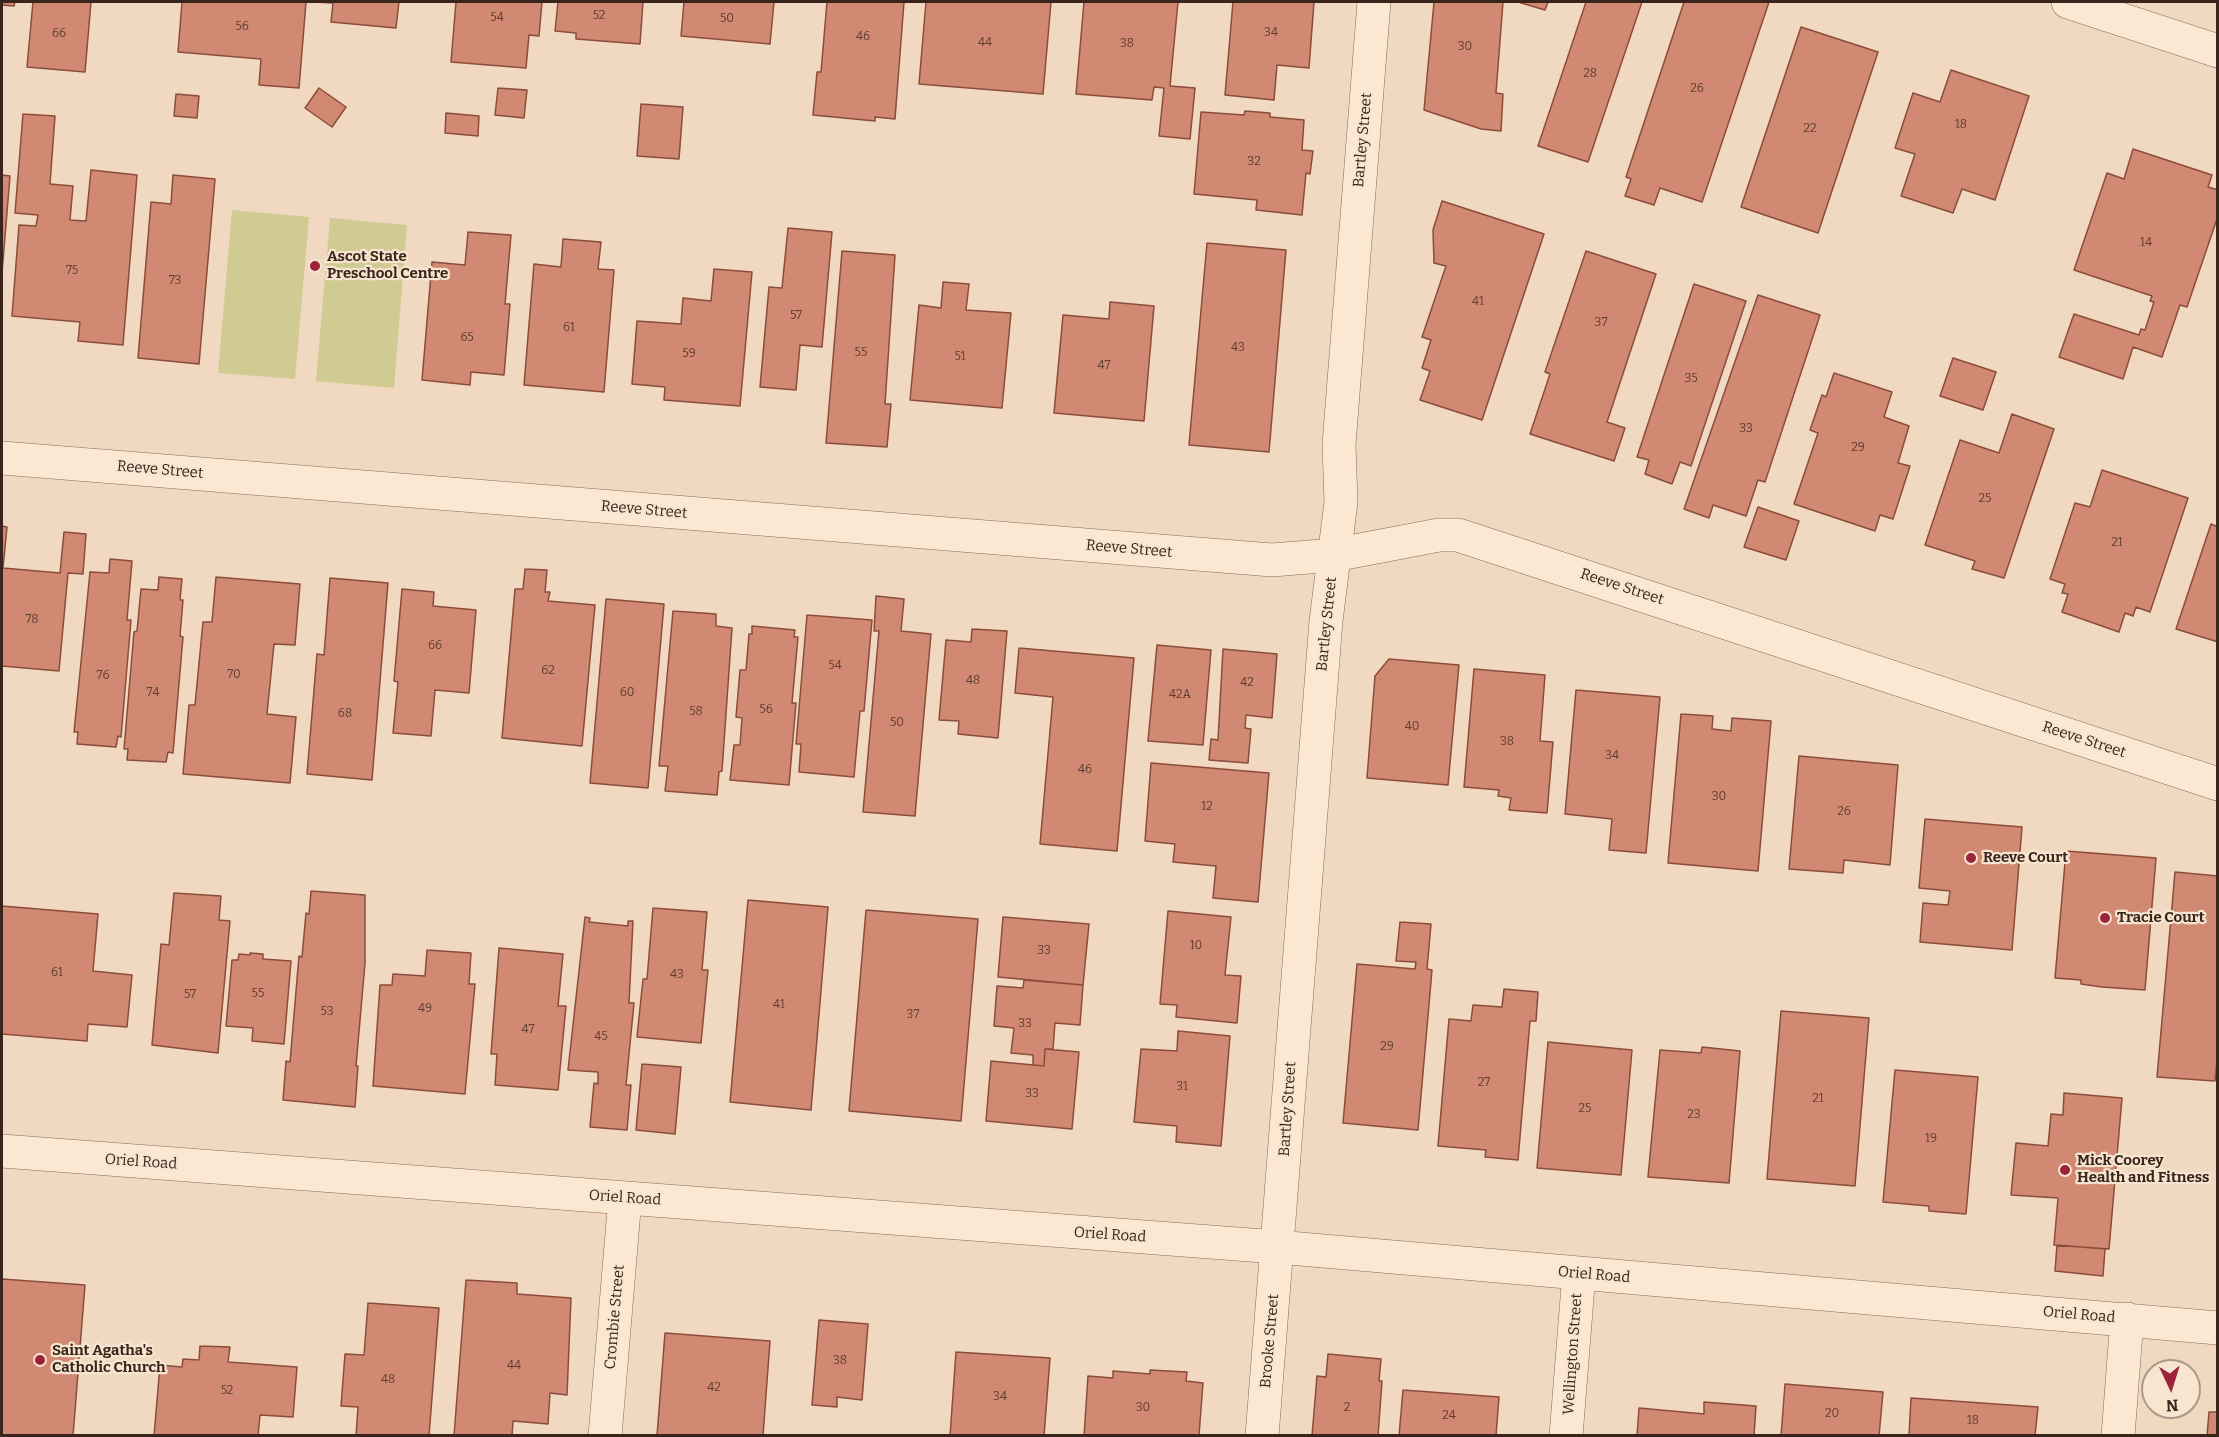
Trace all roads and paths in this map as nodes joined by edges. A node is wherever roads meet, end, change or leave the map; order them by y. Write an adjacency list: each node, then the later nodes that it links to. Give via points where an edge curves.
1 (1374, 2): 5 (street, Bartley Street, via 1339,444 1341,502)
2 (2068, 2): 3 (street)
3 (2217, 51)
4 (2, 458): 5 (street, Reeve Street, via 1272,560)
5 (1334, 555): 6 (street, Reeve Street, via 1439,535 1479,540); 9 (street, Bartley Street)
6 (2217, 784)
7 (2, 1151): 8 (street, Oriel Road)
8 (626, 1198): 9 (street, Oriel Road); 13 (street, Crombie Street)
9 (1277, 1247): 10 (street, Oriel Road); 14 (street, Brooke Street)
10 (1579, 1273): 11 (street, Oriel Road); 15 (street, Wellington Street)
11 (2127, 1320): 12 (street, Oriel Road); 16 (street)
12 (2217, 1328)
13 (605, 1436)
14 (1262, 1436)
15 (1566, 1436)
16 (2118, 1436)

